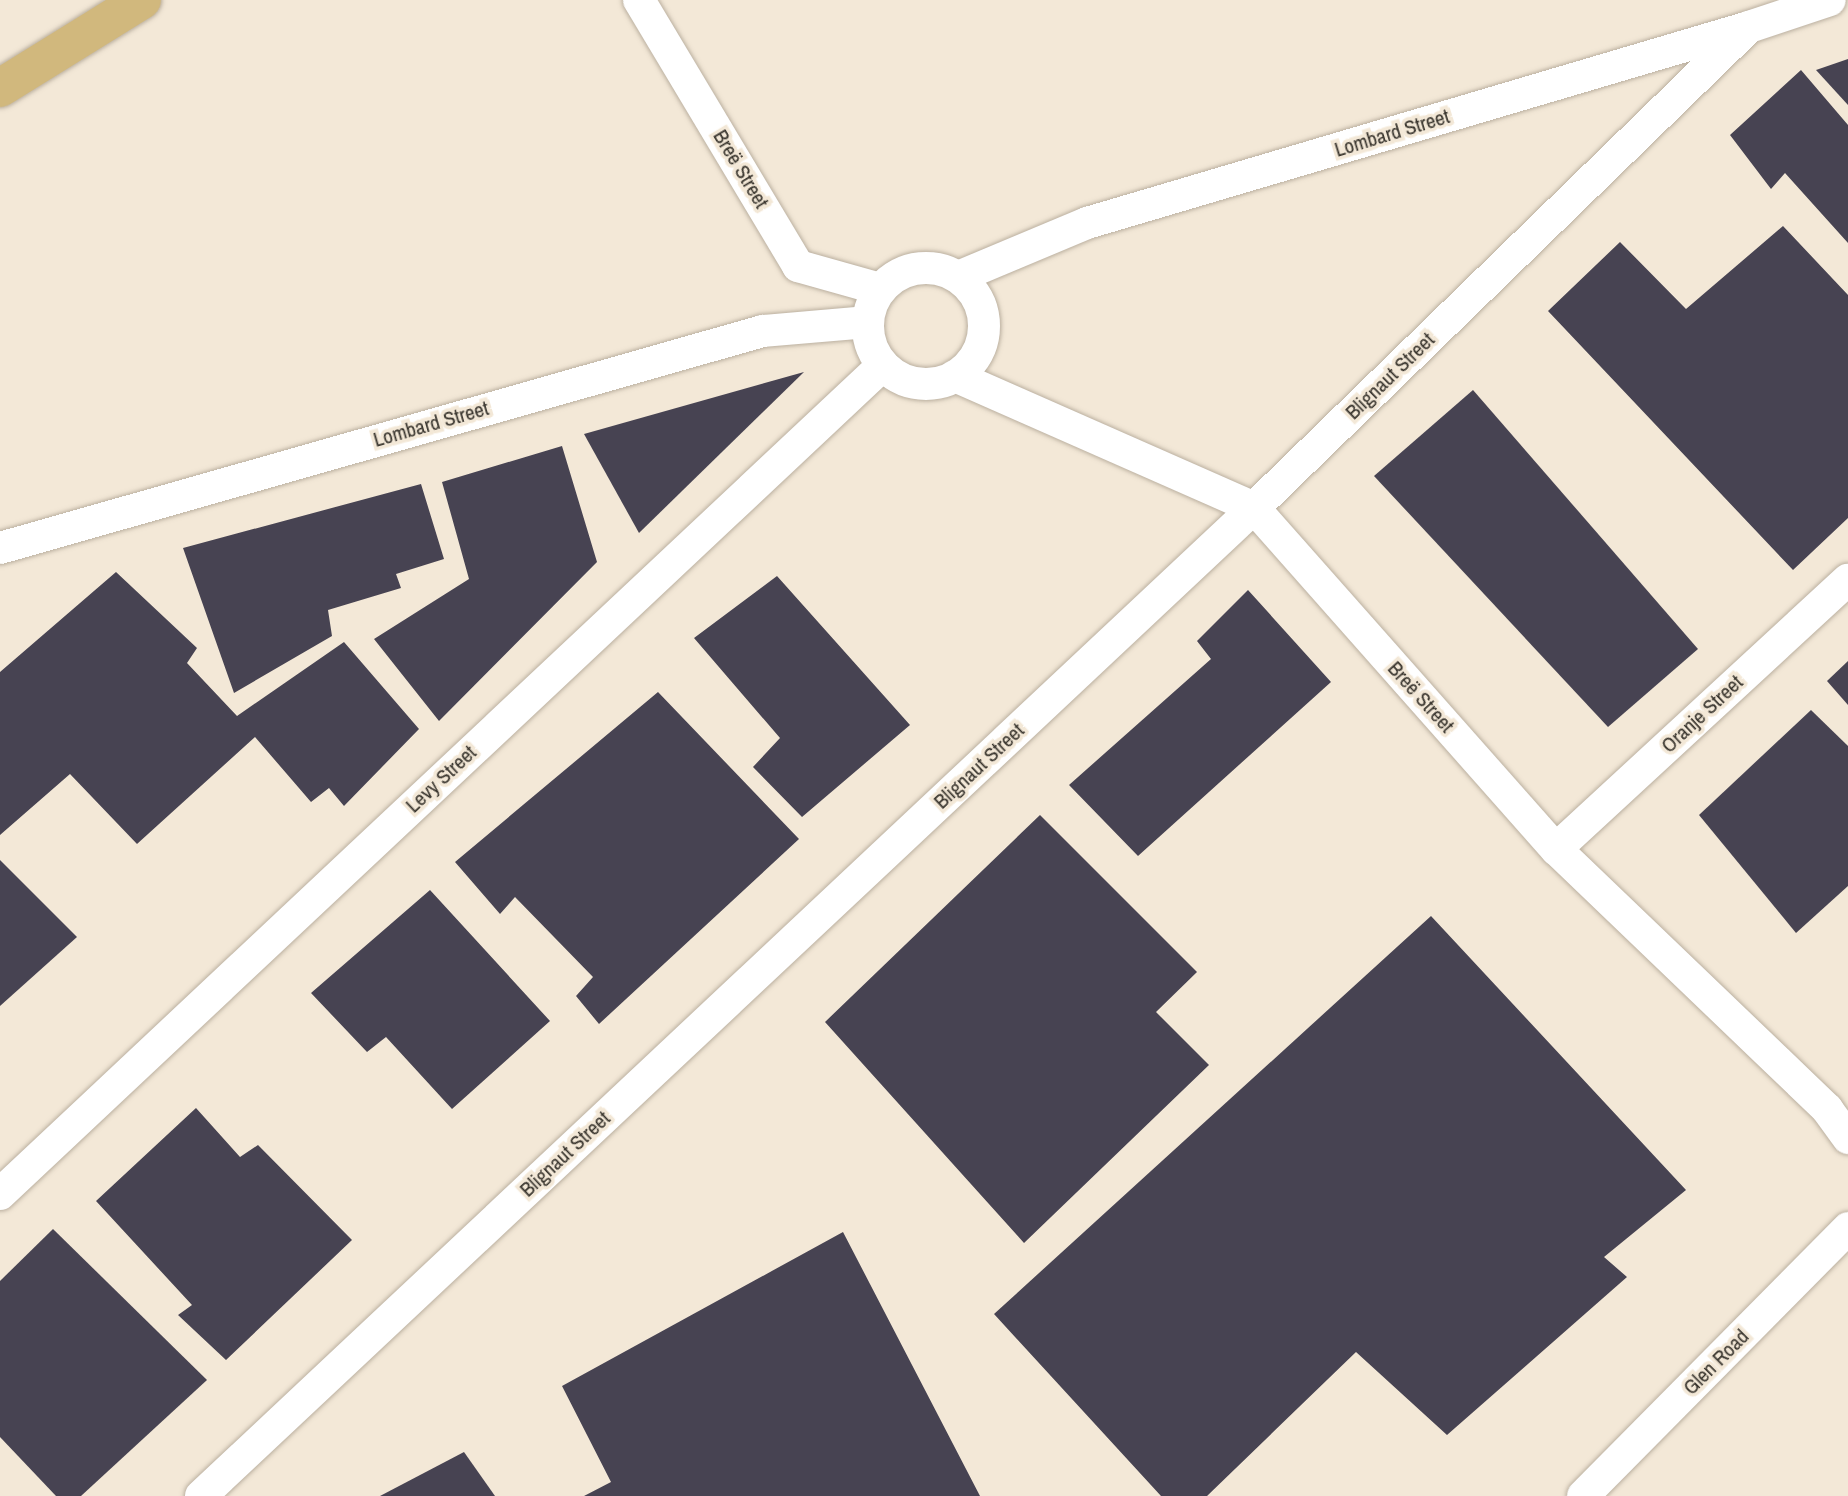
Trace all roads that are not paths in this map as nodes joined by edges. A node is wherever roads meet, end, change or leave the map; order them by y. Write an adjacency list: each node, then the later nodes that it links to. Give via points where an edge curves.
1 (142, 0): 5 (main road)
2 (639, 0): 7 (street, Breë Street, via 798,266)
3 (1830, 0): 4 (street, Lombard Street)
4 (1749, 27): 6 (street, Lombard Street, via 1087,223); 11 (street, Blignaut Street)
5 (0, 88)
6 (958, 278): 7 (street, via 936,268 915,268); 10 (street, via 981,306 984,326 981,346)
7 (880, 289): 8 (street)
8 (867, 321): 9 (street, via 870,345); 12 (street, Lombard Street, via 764,331)
9 (883, 365): 10 (street, via 917,383 937,383); 17 (street, Levy Street)
10 (956, 376): 11 (street, Breë Street)
11 (1254, 508): 14 (street, Breë Street); 19 (street, Blignaut Street)
12 (0, 548)
13 (1848, 580): 14 (street, Oranje Street)
14 (1556, 849): 15 (street, Breë Street)
15 (1837, 1113): 16 (street, Breë Street)
16 (1848, 1138)
17 (0, 1194)
18 (1848, 1228): 20 (street, Glen Road)
19 (201, 1496)
20 (1583, 1496)

